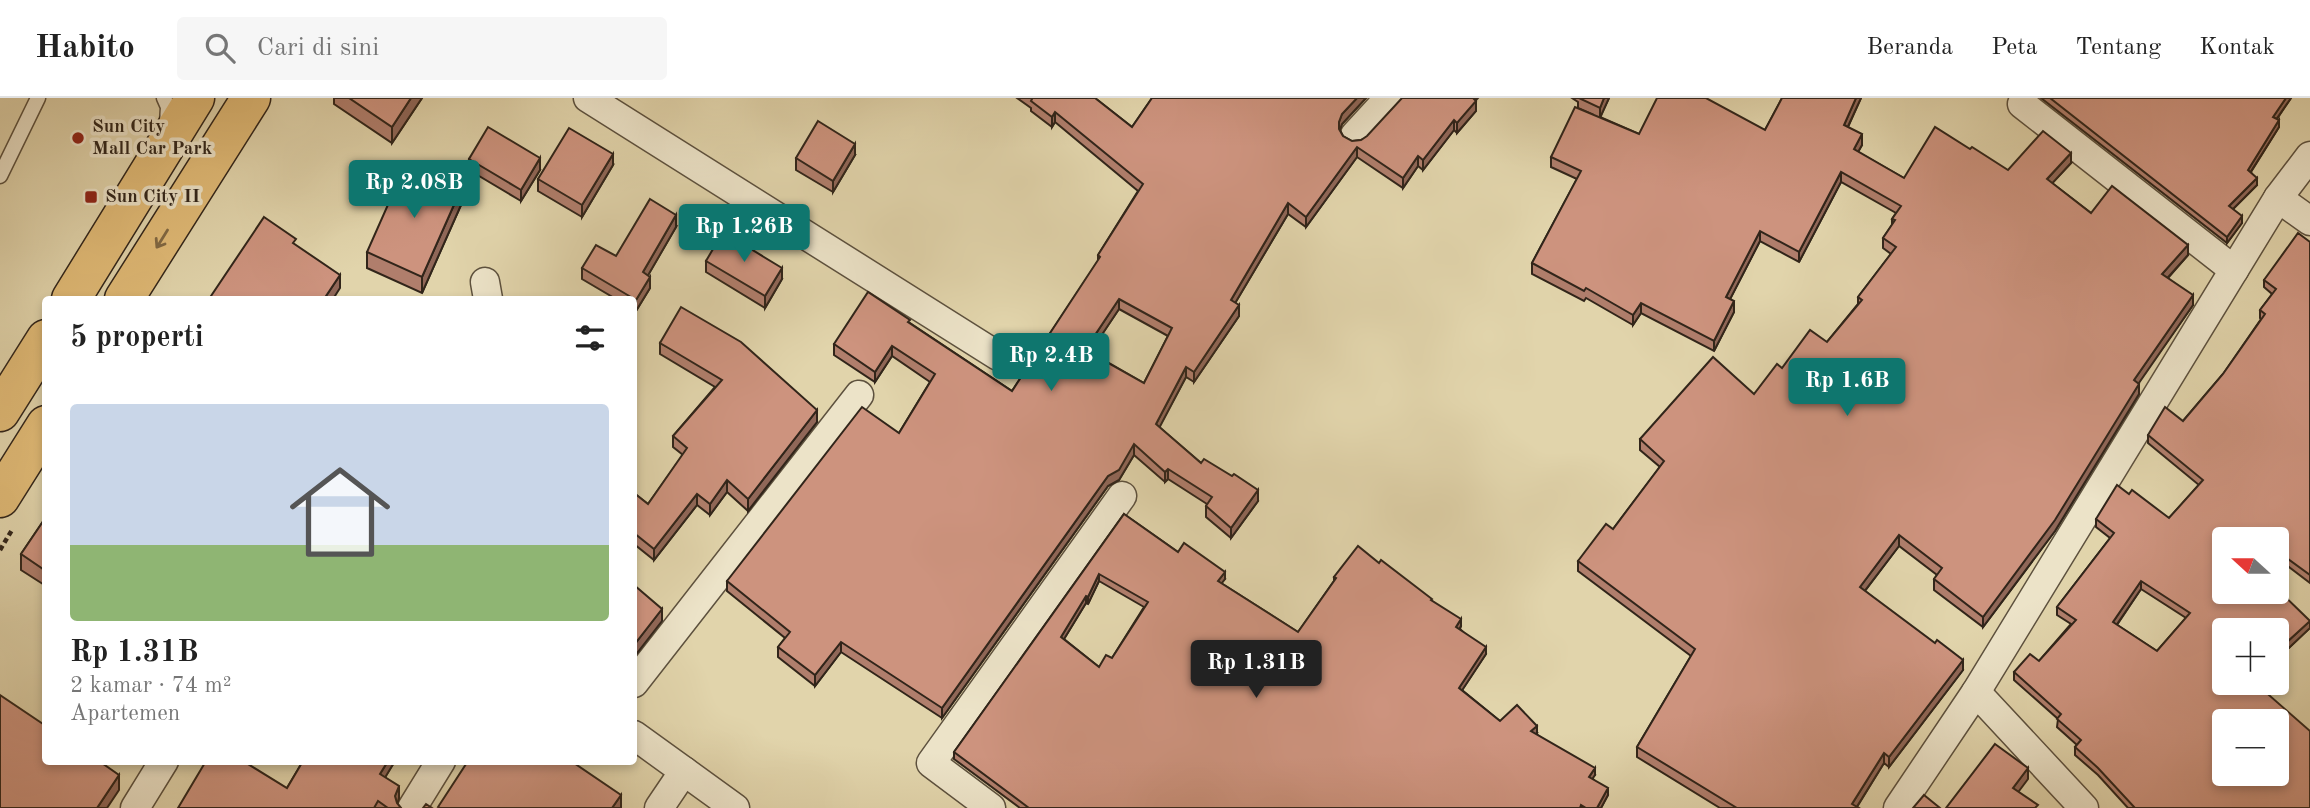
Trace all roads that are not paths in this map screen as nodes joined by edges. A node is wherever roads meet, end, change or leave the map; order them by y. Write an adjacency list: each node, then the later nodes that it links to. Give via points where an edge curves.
1 (38, 98): 11 (lane)
2 (164, 98): 9 (lane, via 168,107)
3 (196, 98): 7 (main road); 9 (main road)
4 (588, 98): 18 (street)
5 (1389, 98): 8 (street)
6 (2022, 104): 14 (street)
7 (243, 111): 16 (main road, one-way to 16)
8 (1355, 135)
9 (166, 145): 15 (main road)
10 (2310, 156): 12 (street)
11 (0, 176)
12 (2278, 198): 13 (street); 14 (street)
13 (2310, 221)
14 (2234, 270): 25 (street)
15 (73, 296)
16 (126, 296)
17 (42, 345): 20 (main road)
18 (998, 356)
19 (859, 395): 24 (street)
20 (0, 412)
21 (42, 431): 23 (main road)
22 (1122, 496): 34 (street, via 931,762)
23 (0, 498)
24 (637, 679)
25 (1976, 692): 35 (street); 36 (street)
26 (637, 737): 29 (street)
27 (162, 765): 30 (street)
28 (439, 765): 31 (street)
29 (684, 771): 32 (street); 33 (street)
30 (135, 808)
31 (412, 808)
32 (659, 808)
33 (736, 808)
34 (992, 808)
35 (1898, 808)
36 (2084, 808)

